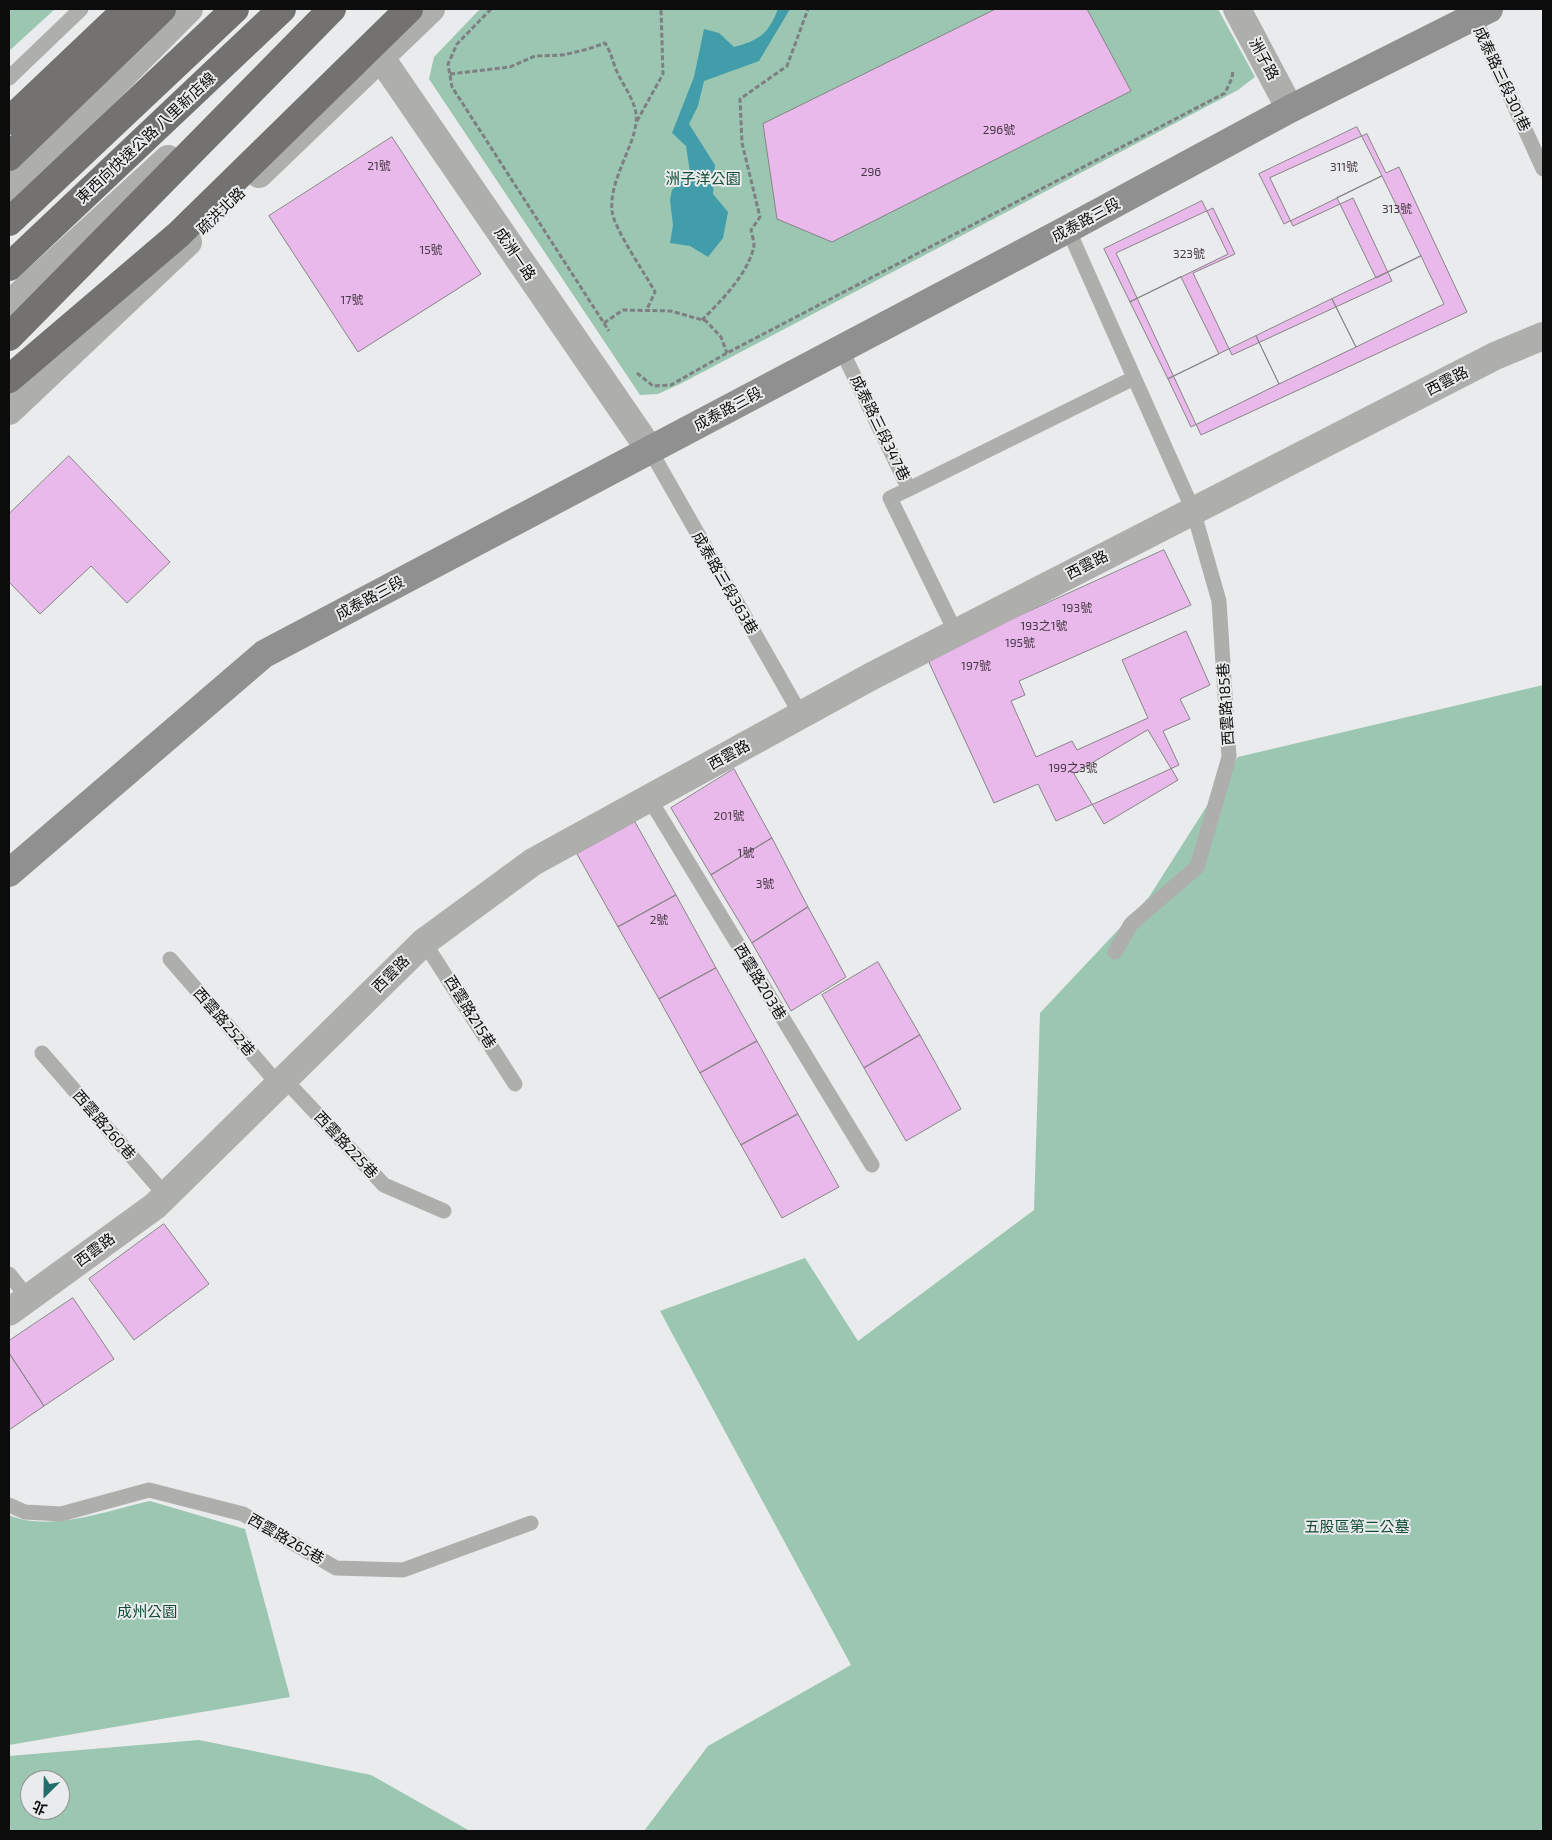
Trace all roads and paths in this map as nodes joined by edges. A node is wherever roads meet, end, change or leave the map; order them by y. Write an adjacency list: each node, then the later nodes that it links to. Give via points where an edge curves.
1 (80, 9): 18 (lane)
2 (127, 9): 20 (highway)
3 (162, 9): 23 (highway)
4 (189, 9): 25 (street)
5 (235, 9): 26 (highway)
6 (282, 9): 28 (highway, 東西向快速公路 八里新店線)
7 (332, 9): 29 (street); 34 (highway)
8 (409, 9): 38 (highway, via 178,235)
9 (431, 9): 15 (street, 疏洪北路)
10 (491, 9): 17 (path, via 457,44 448,64)
11 (661, 9): 21 (path, via 663,74)
12 (808, 9): 31 (path, via 787,66 740,99 742,143 760,218 752,230 754,245 743,270 728,296)
13 (1237, 9): 19 (street, 洲子路)
14 (1482, 13): 19 (main road, 成泰路三段); 22 (lane, 成泰路三段301巷)
15 (380, 58): 41 (street, 疏洪北路); 42 (street, 成洲一路)
16 (1233, 60): 37 (path, via 1232,78 1224,93)
17 (450, 74): 21 (path, via 510,67 535,56 563,55 605,43 628,89); 32 (path, via 452,87)
18 (9, 78)
19 (1290, 109): 27 (main road, 成泰路三段)
20 (9, 121)
21 (637, 122): 30 (path, via 616,182 612,211 625,241 655,292)
22 (1538, 144): 24 (lane, 成泰路三段301巷)
23 (9, 157)
24 (1543, 169)
25 (9, 190)
26 (9, 222)
27 (1068, 229): 36 (main road, 成泰路三段); 40 (lane, 西雲路185巷)
28 (9, 267)
29 (9, 305)
30 (647, 309): 31 (path, via 671,311); 32 (path, via 623,310)
31 (702, 320): 37 (path, via 721,337)
32 (604, 323): 35 (path)
33 (1543, 336): 44 (street, 西雲路, via 1495,356)
34 (9, 337)
35 (614, 339)
36 (841, 349): 42 (main road, 成泰路三段); 43 (lane, 成泰路三段347巷)
37 (727, 353): 39 (path, via 671,385 653,386)
38 (16, 372)
39 (635, 372)
40 (1134, 378): 43 (lane); 44 (lane, 西雲路185巷)
41 (9, 411)
42 (650, 450): 46 (lane, 成泰路三段363巷); 48 (main road, 成泰路三段, via 264,654)
43 (909, 489): 45 (lane, 成泰路三段347巷, via 890,498)
44 (1192, 510): 45 (street, 西雲路); 50 (lane, 西雲路185巷, via 1219,601 1230,757 1197,867 1131,924)
45 (956, 633): 46 (street, 西雲路)
46 (800, 716): 47 (street, 西雲路)
47 (648, 798): 49 (street, 西雲路, via 533,862); 55 (lane, 西雲路203巷)
48 (9, 873)
49 (424, 942): 53 (street, 西雲路); 54 (lane, 西雲路215巷)
50 (1115, 952)
51 (170, 959): 53 (lane, 西雲路252巷)
52 (42, 1053): 56 (lane, 西雲路260巷)
53 (281, 1082): 56 (street, 西雲路); 57 (lane, 西雲路225巷, via 384,1185)
54 (515, 1084)
55 (872, 1165)
56 (166, 1196): 59 (street, 西雲路)
57 (444, 1211)
58 (9, 1274): 59 (lane)
59 (18, 1305)
60 (9, 1505): 61 (lane, 西雲路265巷, via 25,1512 61,1514 149,1490 243,1514 336,1568 403,1570)
61 (530, 1524)

